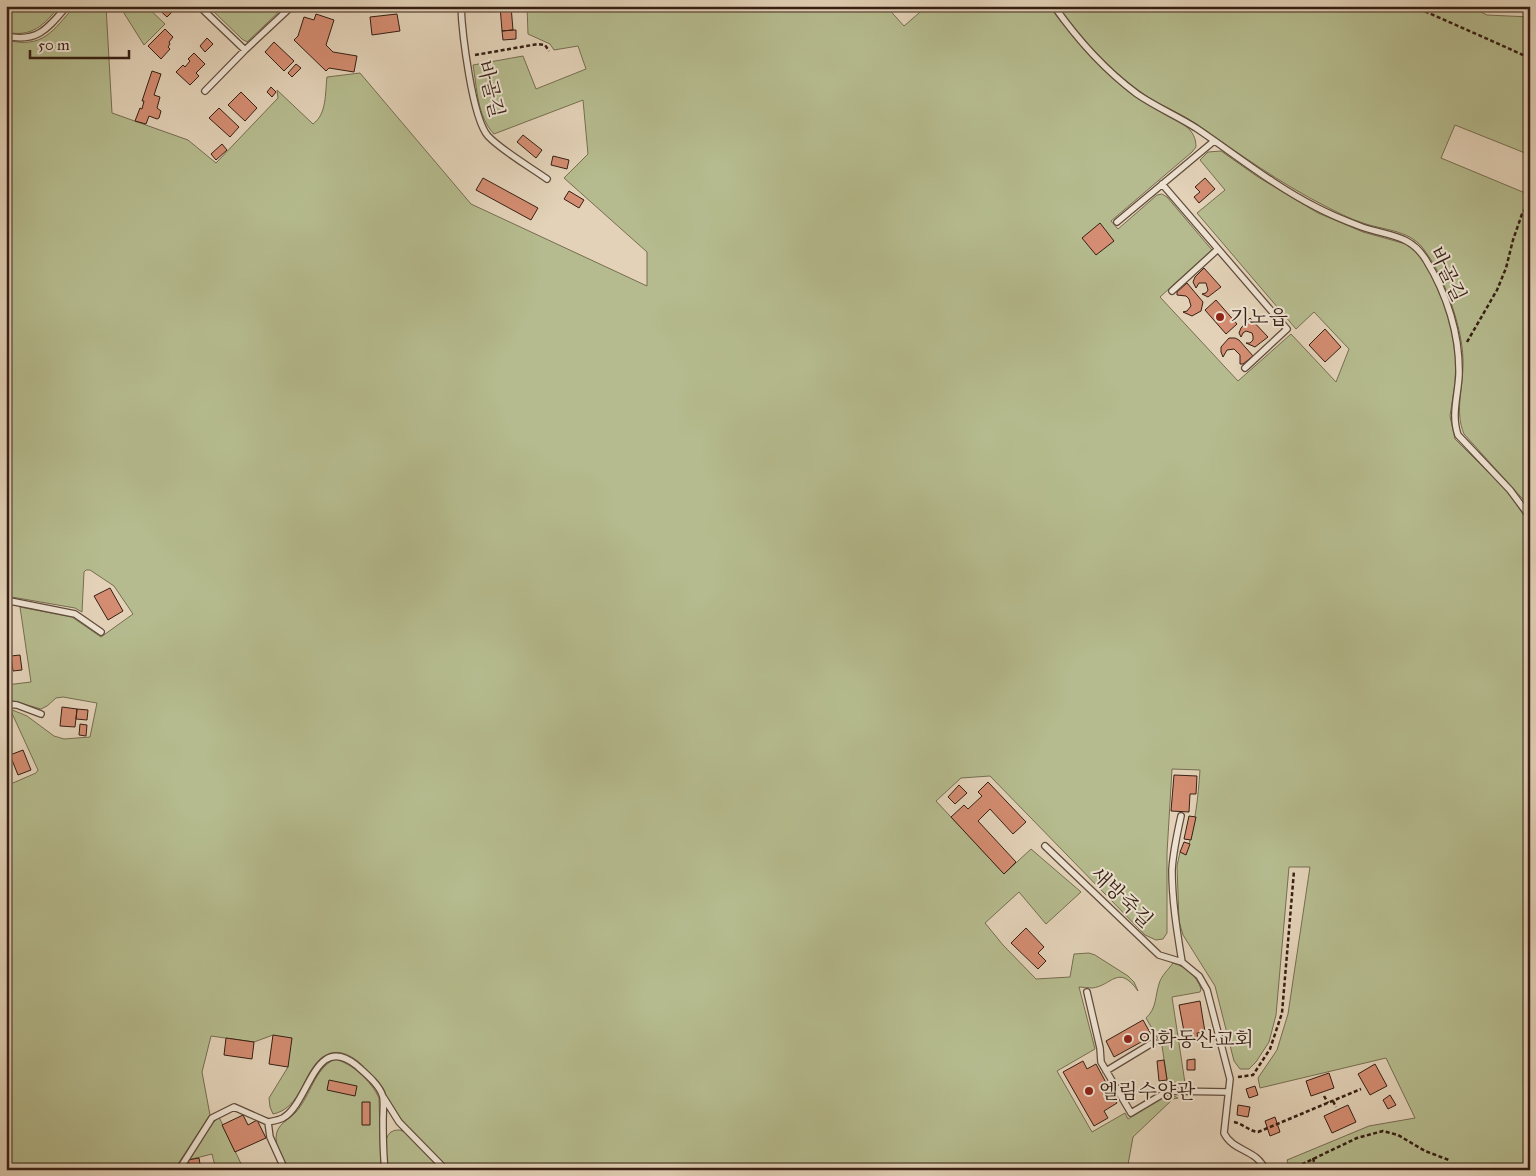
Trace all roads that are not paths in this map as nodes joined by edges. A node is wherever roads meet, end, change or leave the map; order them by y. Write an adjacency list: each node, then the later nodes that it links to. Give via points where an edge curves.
1 (67, 6): 6 (lane, via 35,36)
2 (199, 6): 7 (lane)
3 (292, 6): 7 (lane)
4 (461, 6): 10 (lane, 바골길, via 466,57 484,130)
5 (1054, 6): 9 (lane, 바골길, via 1073,33 1136,93)
6 (6, 36)
7 (245, 50): 8 (lane)
8 (206, 91)
9 (1214, 141): 11 (lane); 16 (lane, 바골길, via 1259,174 1317,208 1363,227 1408,240 1419,248 1444,296 1459,355 1454,424 1458,435 1510,490)
10 (547, 179)
11 (1162, 184): 12 (lane); 13 (lane)
12 (1117, 222)
13 (1218, 249): 14 (lane); 15 (lane, via 1287,329)
14 (1172, 291)
15 (1245, 368)
16 (1530, 517)
17 (6, 602): 18 (lane, via 75,614)
18 (101, 632)
19 (6, 704): 20 (lane)
20 (41, 714)
21 (1181, 816): 23 (lane, 새방죽길, via 1172,870 1175,921)
22 (1045, 846): 23 (lane, 새방죽길, via 1159,955)
23 (1182, 962): 27 (lane, 새방죽길, via 1199,976 1207,990 1230,1079)
24 (1087, 992): 26 (lane, via 1101,1062)
25 (1154, 1042): 26 (lane)
26 (1106, 1071): 27 (lane, via 1131,1113 1168,1091)
27 (1228, 1092): 34 (lane, 새방죽길, via 1224,1133 1228,1141 1256,1157)
28 (383, 1096): 29 (lane, via 365,1072 347,1058 332,1056 317,1068 293,1109 282,1118); 32 (lane); 33 (lane, via 399,1122)
29 (268, 1122): 30 (lane, via 234,1107 212,1118); 31 (lane, via 270,1137)
30 (179, 1170)
31 (285, 1170)
32 (385, 1170)
33 (446, 1170)
34 (1265, 1170)

